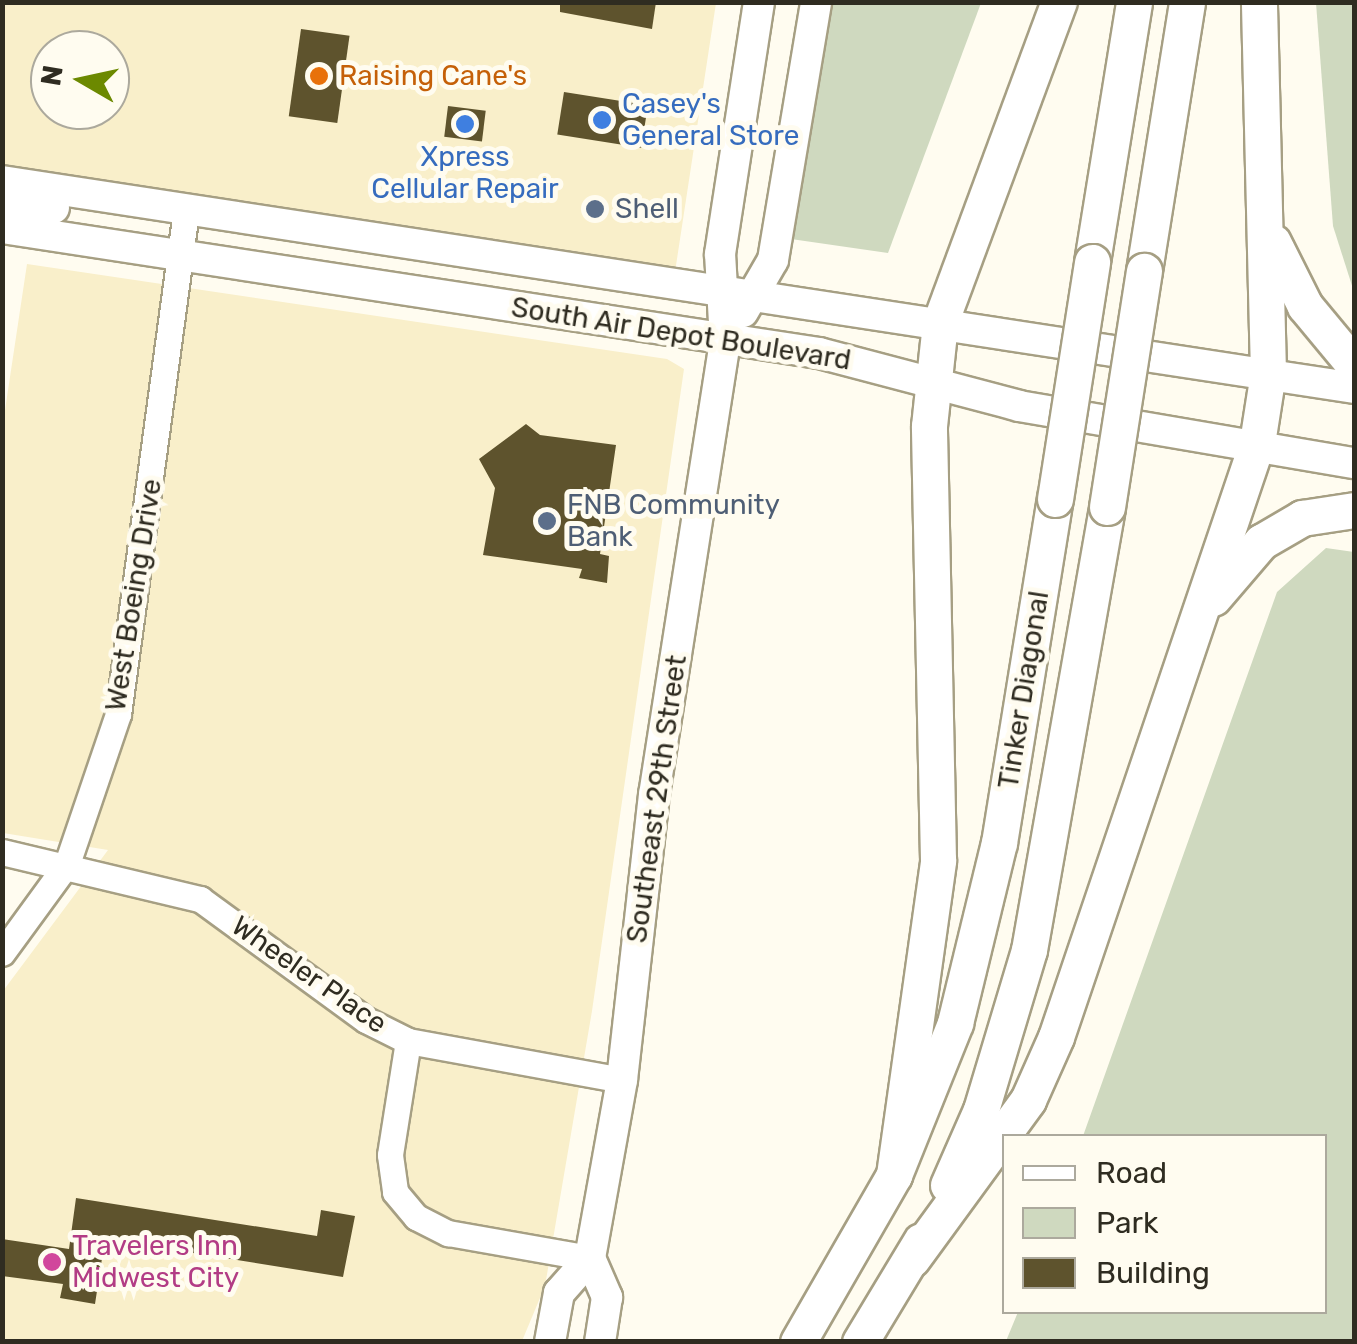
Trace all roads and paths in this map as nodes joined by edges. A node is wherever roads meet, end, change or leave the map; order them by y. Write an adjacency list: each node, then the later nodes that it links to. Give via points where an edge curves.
1 (759, 2): 12 (main road, Southeast 29th Street)
2 (816, 2): 13 (main road, Southeast 29th Street, via 774,260)
3 (1059, 2): 14 (highway)
4 (1134, 2): 31 (highway, Tinker Diagonal, bridge, via 979,936 955,1023)
5 (1187, 2): 33 (highway, Tinker Diagonal, bridge, via 1050,856 981,1110)
6 (1259, 2): 9 (highway)
7 (2, 181): 11 (main road, South Air Depot Boulevard)
8 (2, 206): 11 (main road)
9 (1265, 220): 16 (highway, via 1290,282); 17 (highway)
10 (2, 228): 11 (main road, South Air Depot Boulevard)
11 (185, 232): 12 (main road, South Air Depot Boulevard); 15 (main road, South Air Depot Boulevard); 25 (street, West Boeing Drive, via 118,714)
12 (719, 292): 13 (main road, South Air Depot Boulevard); 15 (main road, Southeast 29th Street)
13 (752, 298): 14 (main road, South Air Depot Boulevard); 15 (main road, Southeast 29th Street)
14 (940, 324): 17 (main road, South Air Depot Boulevard); 18 (highway)
15 (725, 340): 18 (main road, South Air Depot Boulevard, via 818,353); 28 (main road, Southeast 29th Street, via 654,796)
16 (1354, 364)
17 (1268, 373): 19 (main road, South Air Depot Boulevard); 20 (highway)
18 (932, 383): 20 (main road, South Air Depot Boulevard, via 1018,406); 31 (highway, via 938,860)
19 (1354, 388)
20 (1258, 443): 21 (main road, South Air Depot Boulevard); 23 (highway)
21 (1354, 463)
22 (1354, 510): 23 (highway, via 1302,518 1261,542)
23 (1203, 610): 29 (highway, via 1056,1037 1028,1100)
24 (2, 852): 25 (street, Wheeler Place)
25 (67, 864): 26 (street, West Boeing Drive); 27 (street, Wheeler Place, via 200,899 366,1020)
26 (2, 953)
27 (408, 1041): 28 (street, Wheeler Place); 32 (street, via 390,1155 396,1192 416,1216 448,1232)
28 (622, 1080): 32 (main road, Southeast 29th Street)
29 (1003, 1134)
30 (1002, 1136): 33 (highway)
31 (894, 1176): 36 (highway, Tinker Diagonal)
32 (590, 1258): 34 (main road, Southeast 29th Street, via 560,1293); 35 (main road, Southeast 29th Street, via 607,1298)
33 (912, 1259): 37 (highway, Tinker Diagonal)
34 (550, 1342)
35 (600, 1342)
36 (798, 1342)
37 (860, 1342)

